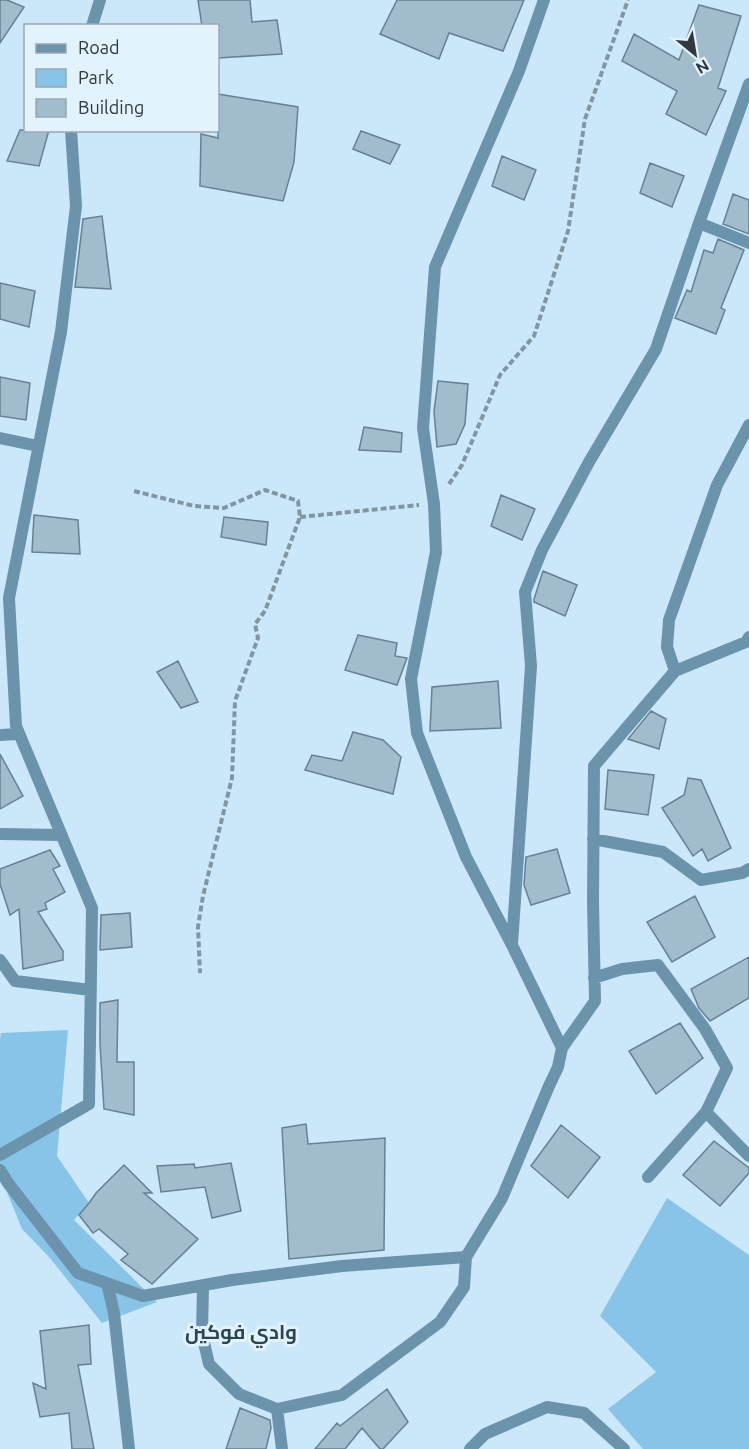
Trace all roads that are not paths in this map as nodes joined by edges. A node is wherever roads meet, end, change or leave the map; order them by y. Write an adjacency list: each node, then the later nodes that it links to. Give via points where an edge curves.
1 (100, 0): 3 (street)
2 (544, 0): 19 (street, via 519,71 435,267 423,428 434,504 436,552 411,680 417,733 466,857)
3 (93, 24)
4 (749, 84): 6 (street)
5 (71, 132): 10 (street, via 76,206 60,332)
6 (699, 223): 7 (street); 19 (street, via 656,349 542,550 525,592 531,666)
7 (749, 243)
8 (749, 425): 12 (street, via 717,485 669,620 667,646)
9 (0, 438): 10 (street)
10 (38, 446): 13 (street, via 9,598)
11 (749, 637): 12 (street, via 746,642)
12 (675, 671): 17 (street, via 594,766)
13 (19, 734): 14 (street); 16 (street)
14 (0, 735)
15 (0, 834): 16 (street)
16 (61, 834): 22 (street, via 92,908)
17 (593, 839): 18 (street, via 663,852 701,880); 21 (street)
18 (749, 869)
19 (512, 945): 23 (street)
20 (0, 960): 22 (street, via 15,981)
21 (594, 978): 23 (street, via 595,1001); 24 (street, via 621,969 658,965 728,1068)
22 (91, 990): 25 (street, via 89,1104)
23 (562, 1048): 29 (street, via 558,1067 502,1198)
24 (706, 1112): 26 (street); 28 (street)
25 (0, 1155)
26 (749, 1156)
27 (0, 1170): 30 (street, via 78,1273)
28 (648, 1177)
29 (466, 1257): 31 (street, via 342,1266); 32 (street, via 464,1287 440,1322 342,1395)
30 (107, 1284): 31 (street, via 143,1296); 33 (street, via 114,1313)
31 (203, 1286): 32 (street, via 202,1334 209,1364 239,1394)
32 (277, 1409): 34 (street)
33 (129, 1449)
34 (282, 1449)
35 (470, 1449): 36 (street, via 485,1434 547,1407 584,1413)
36 (624, 1449)

